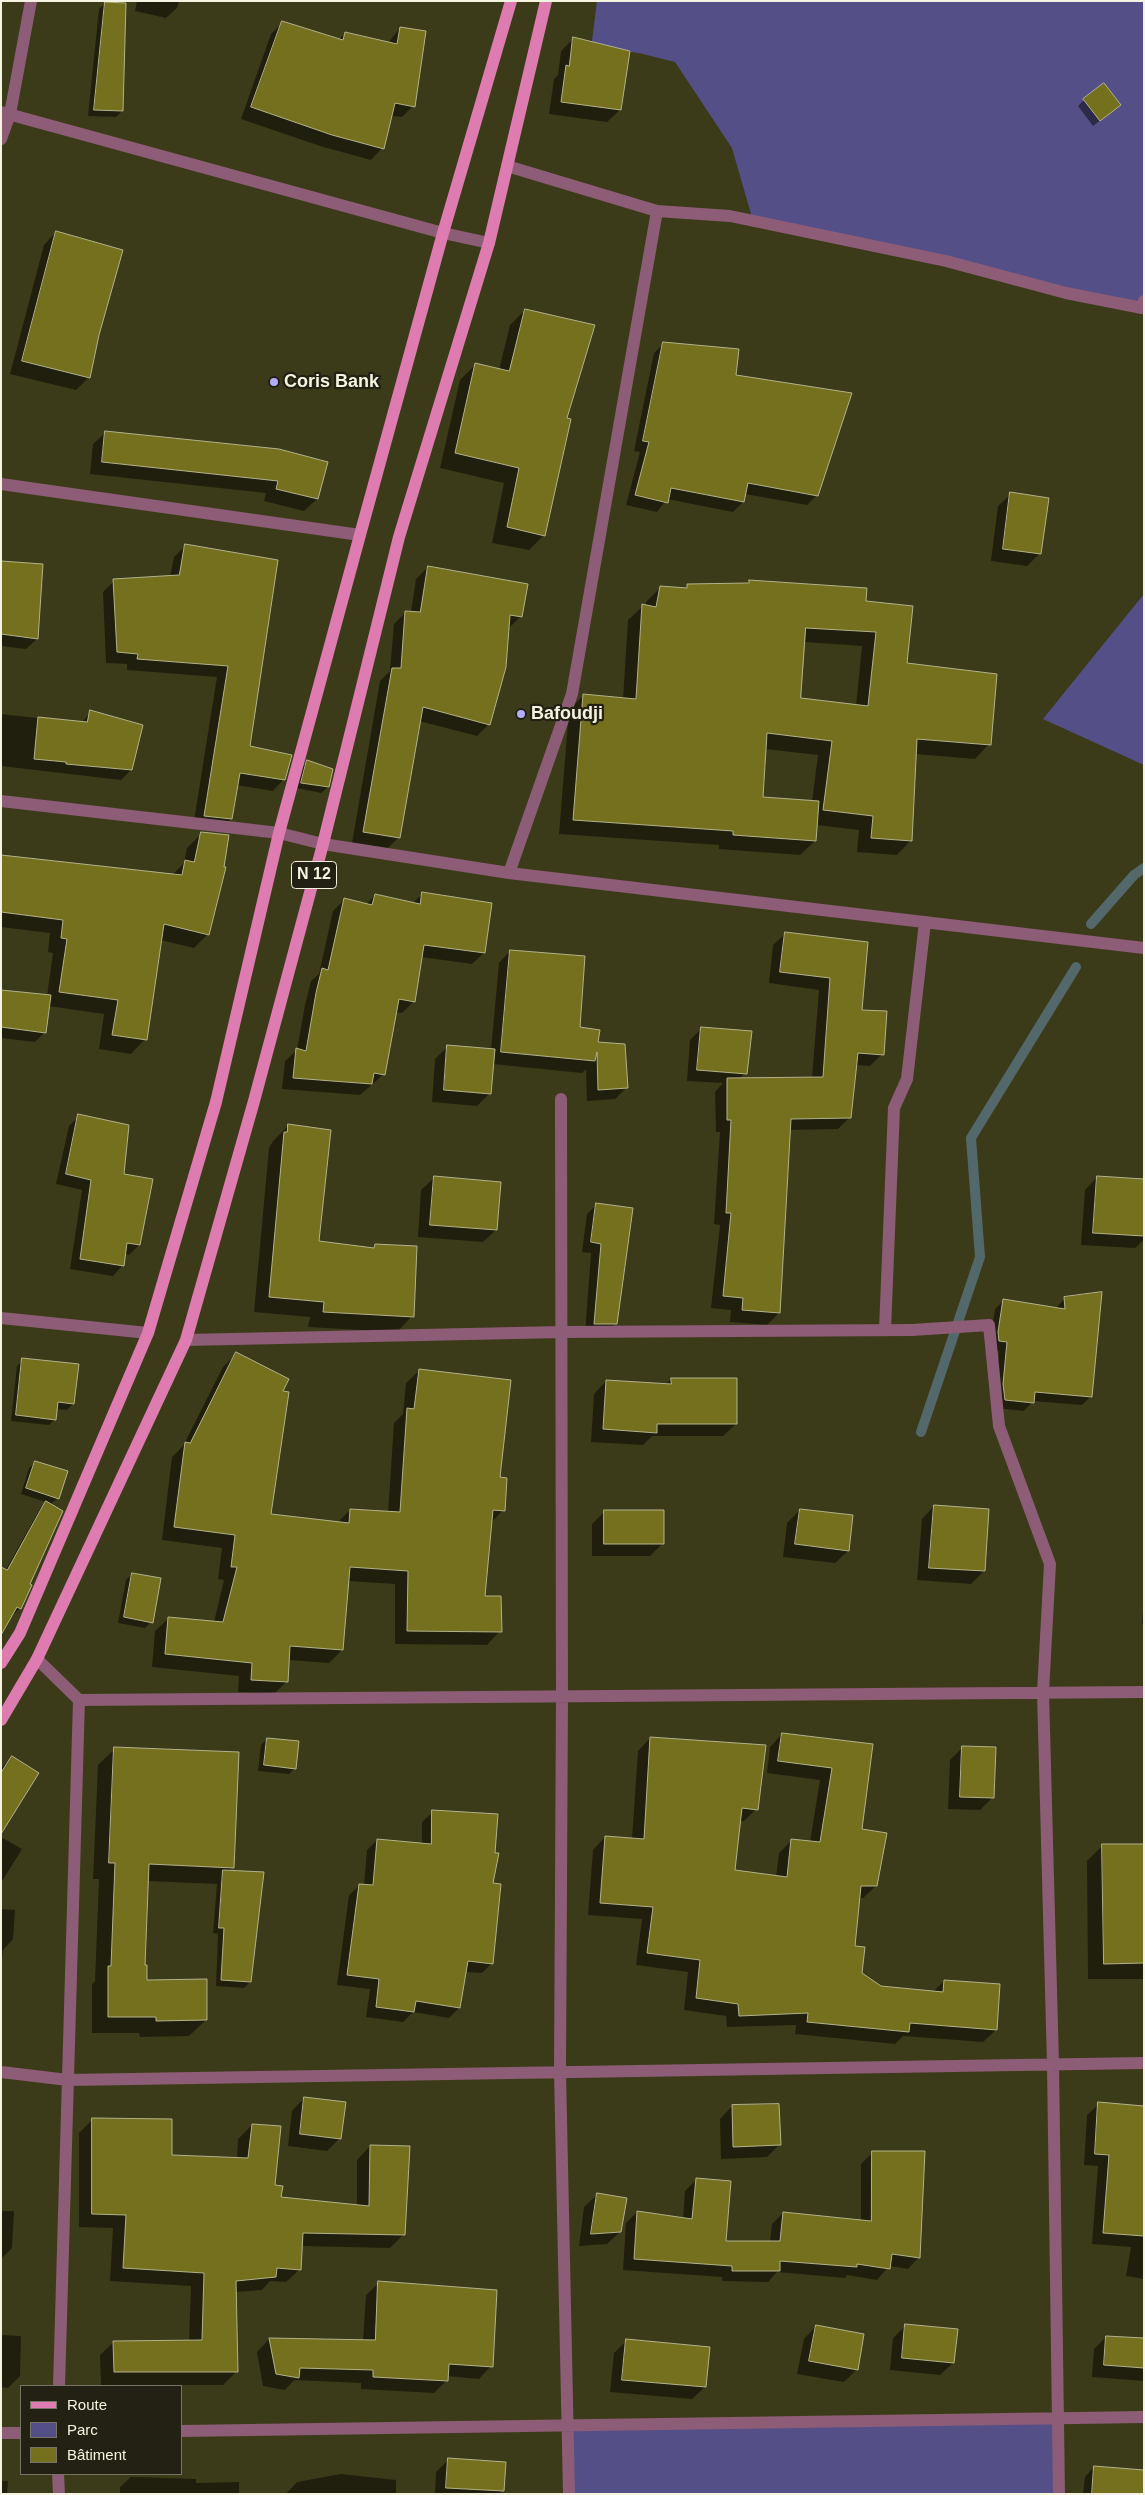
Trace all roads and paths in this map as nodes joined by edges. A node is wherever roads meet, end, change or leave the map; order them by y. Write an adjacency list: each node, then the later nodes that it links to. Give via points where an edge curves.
1 (32, 1): 4 (street)
2 (511, 1): 8 (main road, N 12)
3 (546, 1): 6 (main road, N 12)
4 (6, 113): 5 (street); 8 (street)
5 (1, 139)
6 (507, 166): 7 (street); 9 (main road, N 12)
7 (657, 211): 10 (street, via 730,216 946,261 1066,293 1142,308); 16 (street, via 572,694)
8 (443, 233): 9 (street); 12 (main road, N 12)
9 (489, 242): 15 (main road, N 12, via 399,536)
10 (1144, 301)
11 (3, 482): 12 (street)
12 (360, 535): 14 (main road, N 12)
13 (1, 801): 14 (street)
14 (279, 833): 15 (street); 23 (main road, N 12, via 216,1102)
15 (323, 844): 16 (street); 24 (main road, N 12)
16 (509, 872): 17 (street)
17 (925, 922): 18 (street); 21 (street, via 907,1079 894,1108)
18 (1144, 948)
19 (560, 1099): 22 (street)
20 (1, 1318): 23 (street)
21 (885, 1330): 22 (street); 27 (street, via 989,1326 998,1426 1050,1564)
22 (562, 1332): 24 (street); 29 (street)
23 (148, 1333): 26 (main road, N 12, via 20,1633)
24 (186, 1340): 25 (main road, N 12)
25 (37, 1659): 30 (street); 31 (main road, N 12)
26 (1, 1663)
27 (1043, 1692): 28 (street); 29 (street); 33 (street)
28 (1144, 1692)
29 (562, 1696): 30 (street); 35 (street)
30 (79, 1700): 36 (street)
31 (1, 1720)
32 (1144, 2063): 33 (street)
33 (1053, 2064): 35 (street); 39 (street)
34 (1, 2072): 36 (street)
35 (560, 2072): 36 (street); 40 (street)
36 (68, 2080): 37 (street)
37 (59, 2385)
38 (1144, 2417): 39 (street)
39 (1058, 2418): 40 (street); 47 (street)
40 (570, 2425): 41 (street); 46 (street)
41 (182, 2431)
42 (20, 2433): 43 (street)
43 (1, 2434)
44 (58, 2475): 45 (street)
45 (59, 2494)
46 (569, 2494)
47 (1059, 2494)

